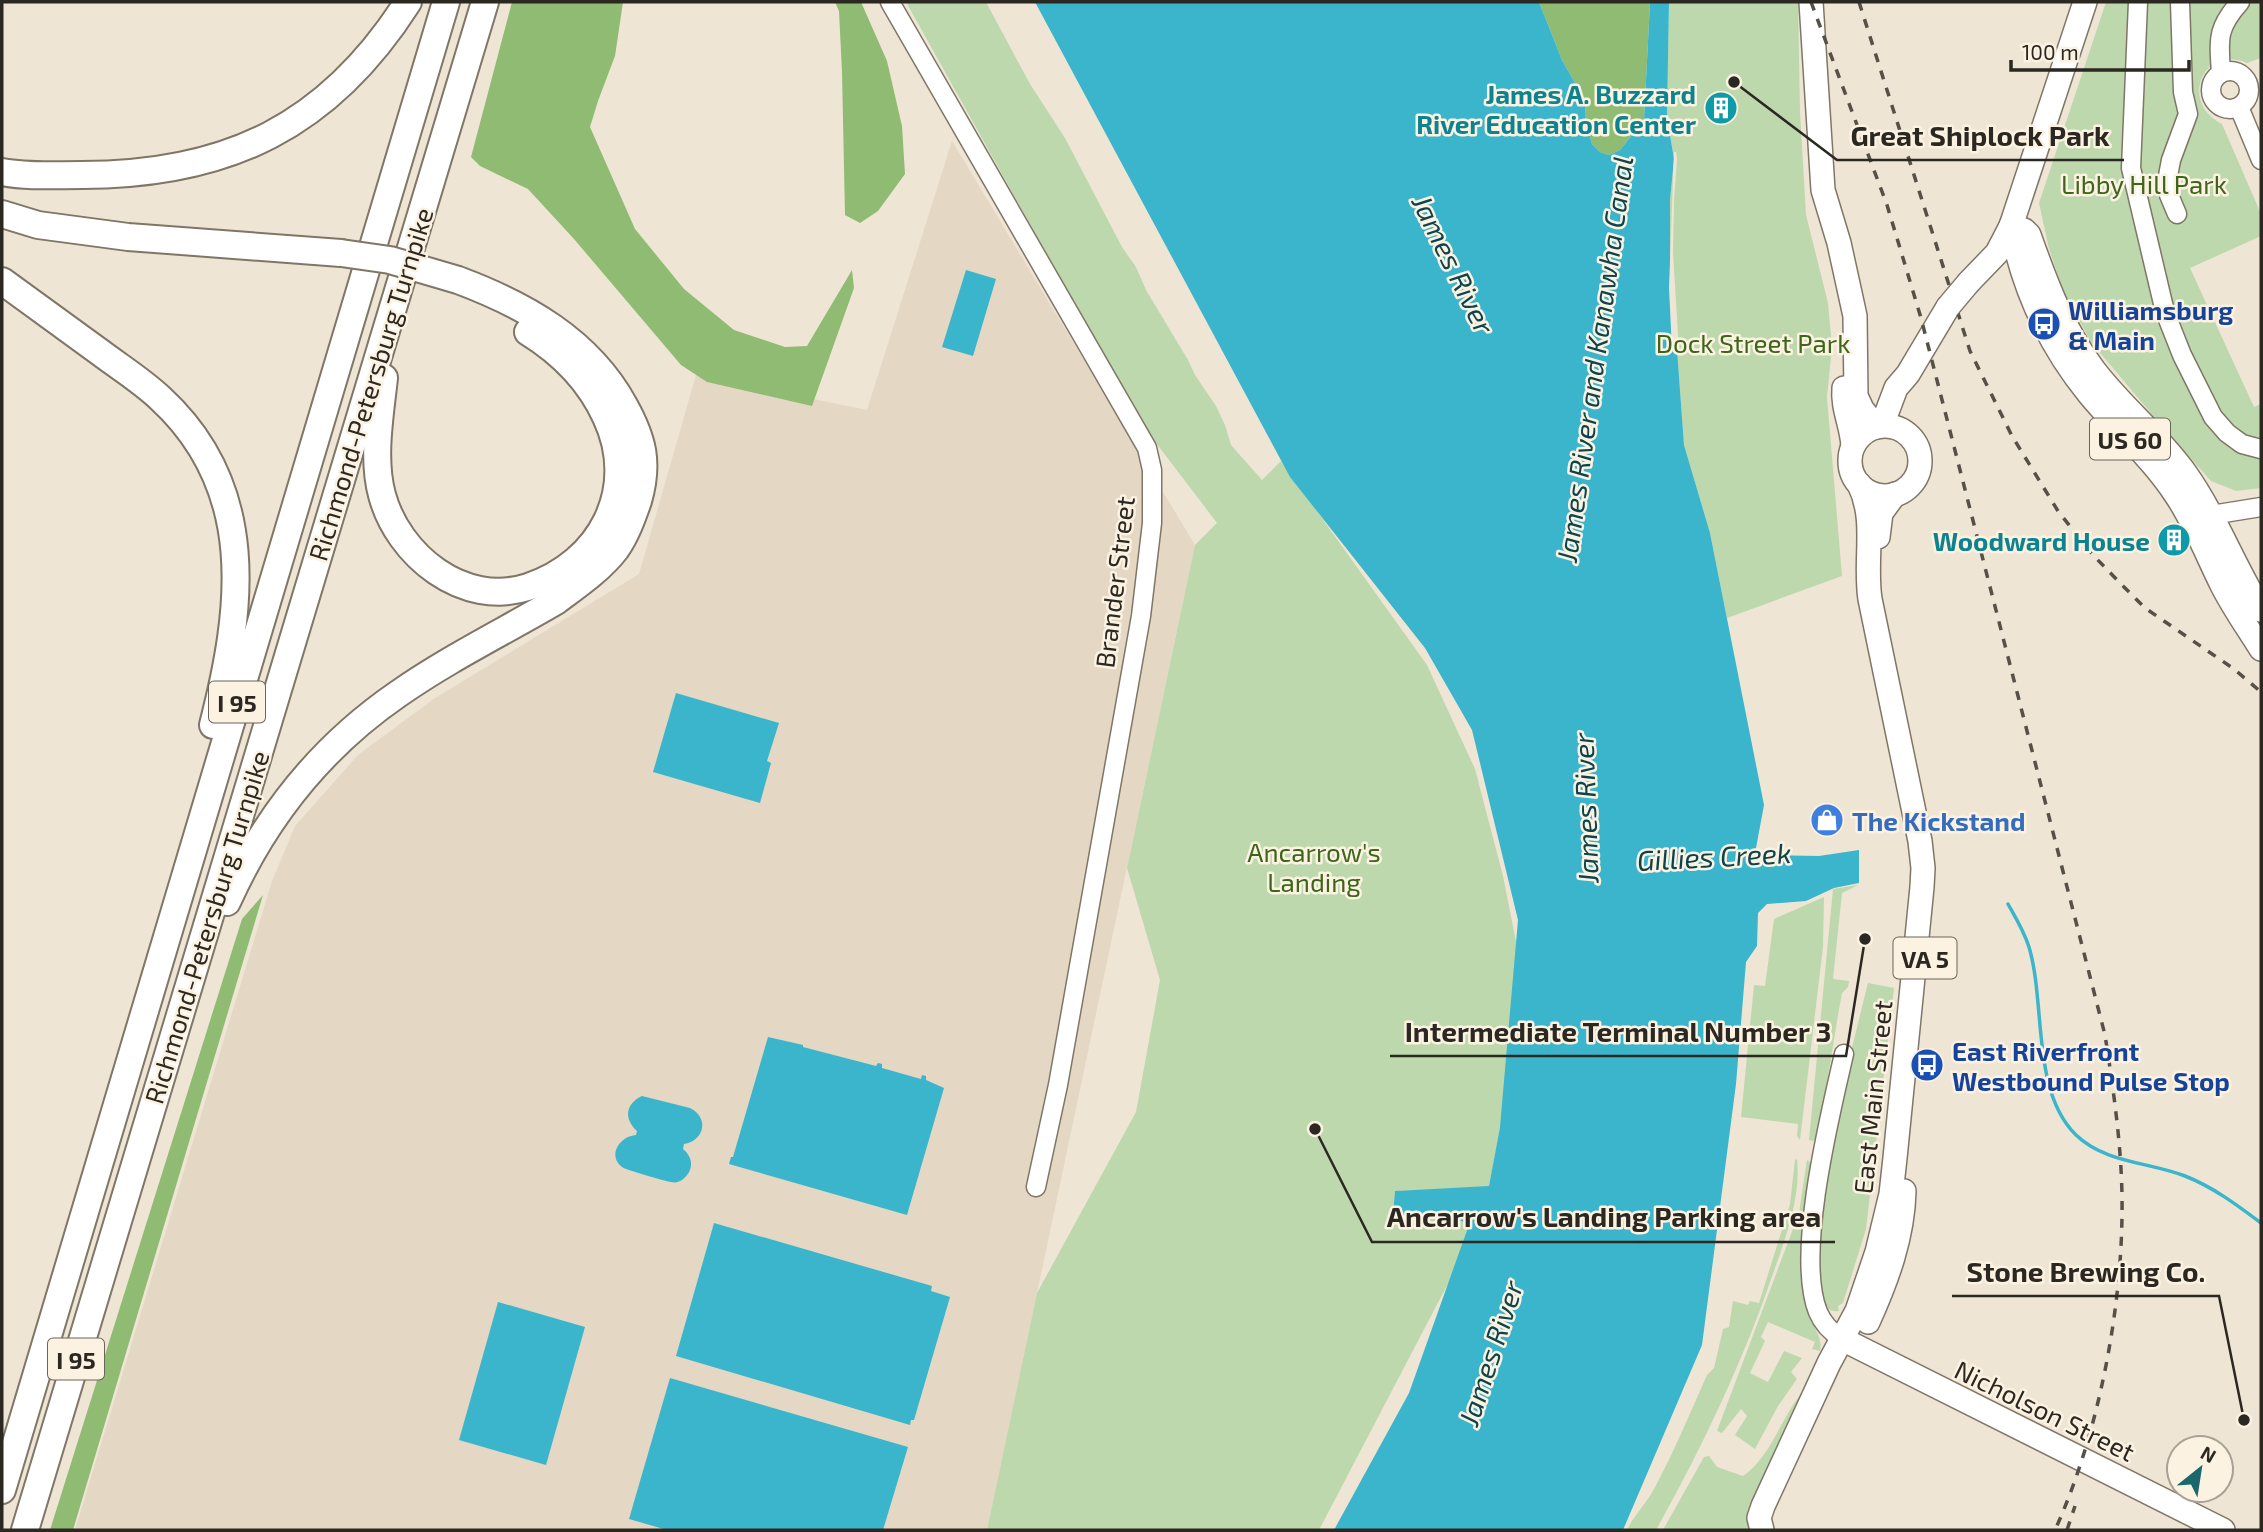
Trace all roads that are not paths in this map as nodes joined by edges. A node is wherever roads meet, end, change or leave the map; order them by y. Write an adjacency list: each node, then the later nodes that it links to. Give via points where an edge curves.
1 (408, 2): 14 (highway, via 390,31 326,100 253,145 154,171 106,175)
2 (446, 2): 35 (highway, Richmond-Petersburg Turnpike / I 95)
3 (485, 2): 15 (highway, Richmond-Petersburg Turnpike / I 95)
4 (890, 2): 38 (street, Brander Street, via 1147,448 1152,470 1152,523 1141,616)
5 (1811, 2): 16 (main road, via 1819,165)
6 (2085, 2): 19 (main road)
7 (2138, 2): 28 (street, via 2131,168 2165,312 2213,417 2242,444)
8 (2180, 2): 18 (street, via 2183,92 2189,108 2168,176)
9 (2240, 2): 10 (street, via 2218,39)
10 (2221, 73): 11 (street, via 2234,71); 12 (street, via 2211,89 2216,101 2226,108)
11 (2255, 80): 12 (street)
12 (2239, 107): 13 (street)
13 (2261, 160)
14 (2, 172)
15 (425, 205): 23 (highway, via 384,377 379,430 381,492 398,534 434,571 476,588 528,587 561,572 597,540 617,485 615,441 592,391 559,355); 36 (highway, Richmond-Petersburg Turnpike / I 95)
16 (1827, 209): 25 (main road, via 1855,316 1854,389 1862,409); 27 (main road, via 1848,329 1843,394)
17 (2, 214): 21 (highway, via 92,233)
18 (2176, 214)
19 (2011, 226): 24 (main road, VA 5, bridge, via 1997,253 1948,307); 32 (main road, US 60, via 2025,281 2065,361)
20 (2, 229): 21 (highway, via 125,251)
21 (340, 260): 23 (highway)
22 (2, 281): 35 (highway, via 142,383 169,408 192,434 215,472 231,516 237,587 232,640)
23 (453, 287): 36 (highway, via 508,300 547,323 589,356 615,388 644,454 643,480 630,523 611,554 575,587 398,694 317,764 257,843 213,932)
24 (1908, 374): 25 (main road, VA 5); 26 (main road, VA 5, via 1902,409)
25 (1877, 426): 26 (main road, via 1892,426); 27 (main road, VA 5, via 1860,435)
26 (1909, 436): 30 (main road, VA 5, via 1919,452 1919,466 1912,483)
27 (1853, 446): 29 (main road, VA 5, via 1851,470)
28 (2261, 449)
29 (1859, 484): 30 (main road, via 1872,493); 39 (main road, East Main Street / VA 5, via 1869,514 1870,598 1923,867 1891,1194)
30 (1895, 494): 39 (main road, East Main Street / VA 5, via 1879,522 1878,582 1930,844 1932,882 1901,1225 1887,1278)
31 (2261, 507): 32 (street)
32 (2201, 517): 33 (main road, US 60); 34 (main road, US 60, via 2224,588)
33 (2261, 610)
34 (2261, 649)
35 (161, 952): 40 (highway, Richmond-Petersburg Turnpike / I 95)
36 (177, 1023): 41 (highway, Richmond-Petersburg Turnpike / I 95)
37 (1844, 1054): 39 (street, via 1810,1250 1816,1307 1828,1328)
38 (1036, 1187)
39 (1848, 1343): 42 (main road, East Main Street / VA 5, via 1770,1522); 43 (main road, Nicholson Street)
40 (2, 1490)
41 (25, 1530)
42 (1762, 1530)
43 (2223, 1530)

